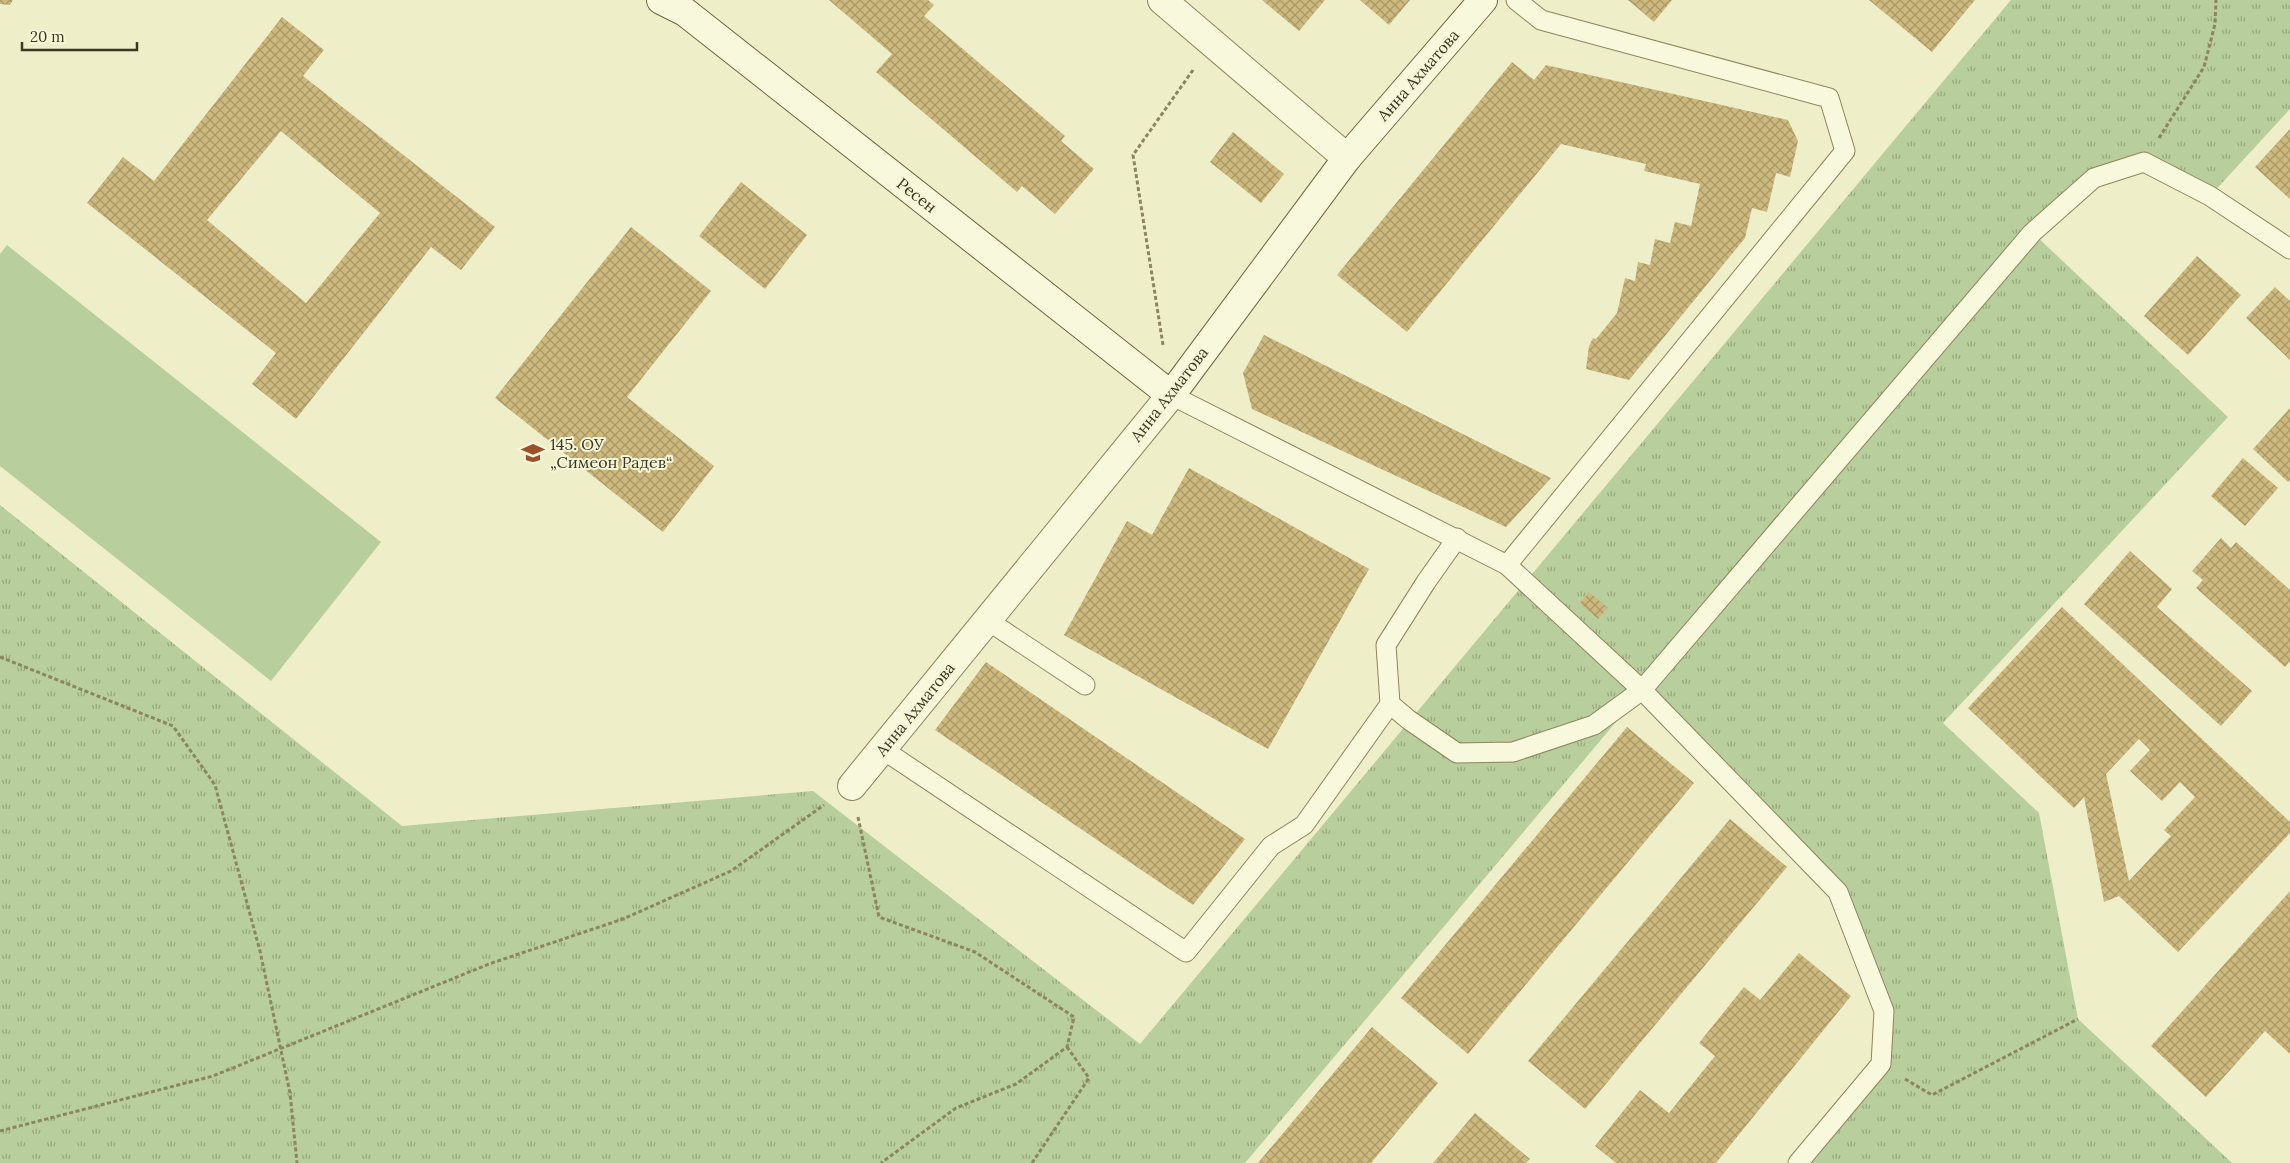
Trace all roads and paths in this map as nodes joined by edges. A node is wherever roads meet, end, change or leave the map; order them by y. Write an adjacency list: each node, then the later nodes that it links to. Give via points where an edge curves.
1 (661, 0): 10 (street, Ресен, via 685,12)
2 (1162, 0): 6 (street)
3 (1483, 0): 7 (street, Анна Ахматова)
4 (1516, 0): 12 (lane, via 1541,20 1830,98 1845,151)
5 (2216, 0): 8 (path, via 2215,24 2204,67)
6 (1212, 42): 7 (street); 10 (path, via 1133,155)
7 (1347, 158): 10 (street, Анна Ахматова)
8 (2144, 162): 9 (lane, via 2210,196); 16 (lane, via 2094,178 2032,233)
9 (2290, 249)
10 (1171, 394): 11 (lane); 13 (street, Анна Ахматова)
11 (1458, 538): 12 (lane); 17 (lane, via 1386,645)
12 (1507, 565): 16 (lane)
13 (988, 620): 15 (lane); 18 (street, Анна Ахматова)
14 (0, 657): 22 (path, via 173,726 205,770 215,785 260,951)
15 (1085, 685)
16 (1642, 690): 17 (lane, via 1594,725 1512,752 1458,753); 23 (lane, via 1838,892 1884,1011)
17 (1390, 704): 18 (lane, via 1304,825 1271,846 1186,952)
18 (882, 749): 19 (street, Анна Ахматова)
19 (852, 786): 21 (path, via 879,917 975,952 1074,1017); 22 (path, via 731,871 622,919 489,964)
20 (2078, 1019): 23 (path, via 1932,1095)
21 (1067, 1048): 26 (path, via 1016,1084 956,1108); 27 (path, via 1089,1078)
22 (280, 1050): 24 (path, via 213,1076); 25 (path, via 290,1093)
23 (1881, 1064): 28 (lane)
24 (0, 1131)
25 (297, 1163)
26 (881, 1163)
27 (1032, 1163)
28 (1798, 1163)

